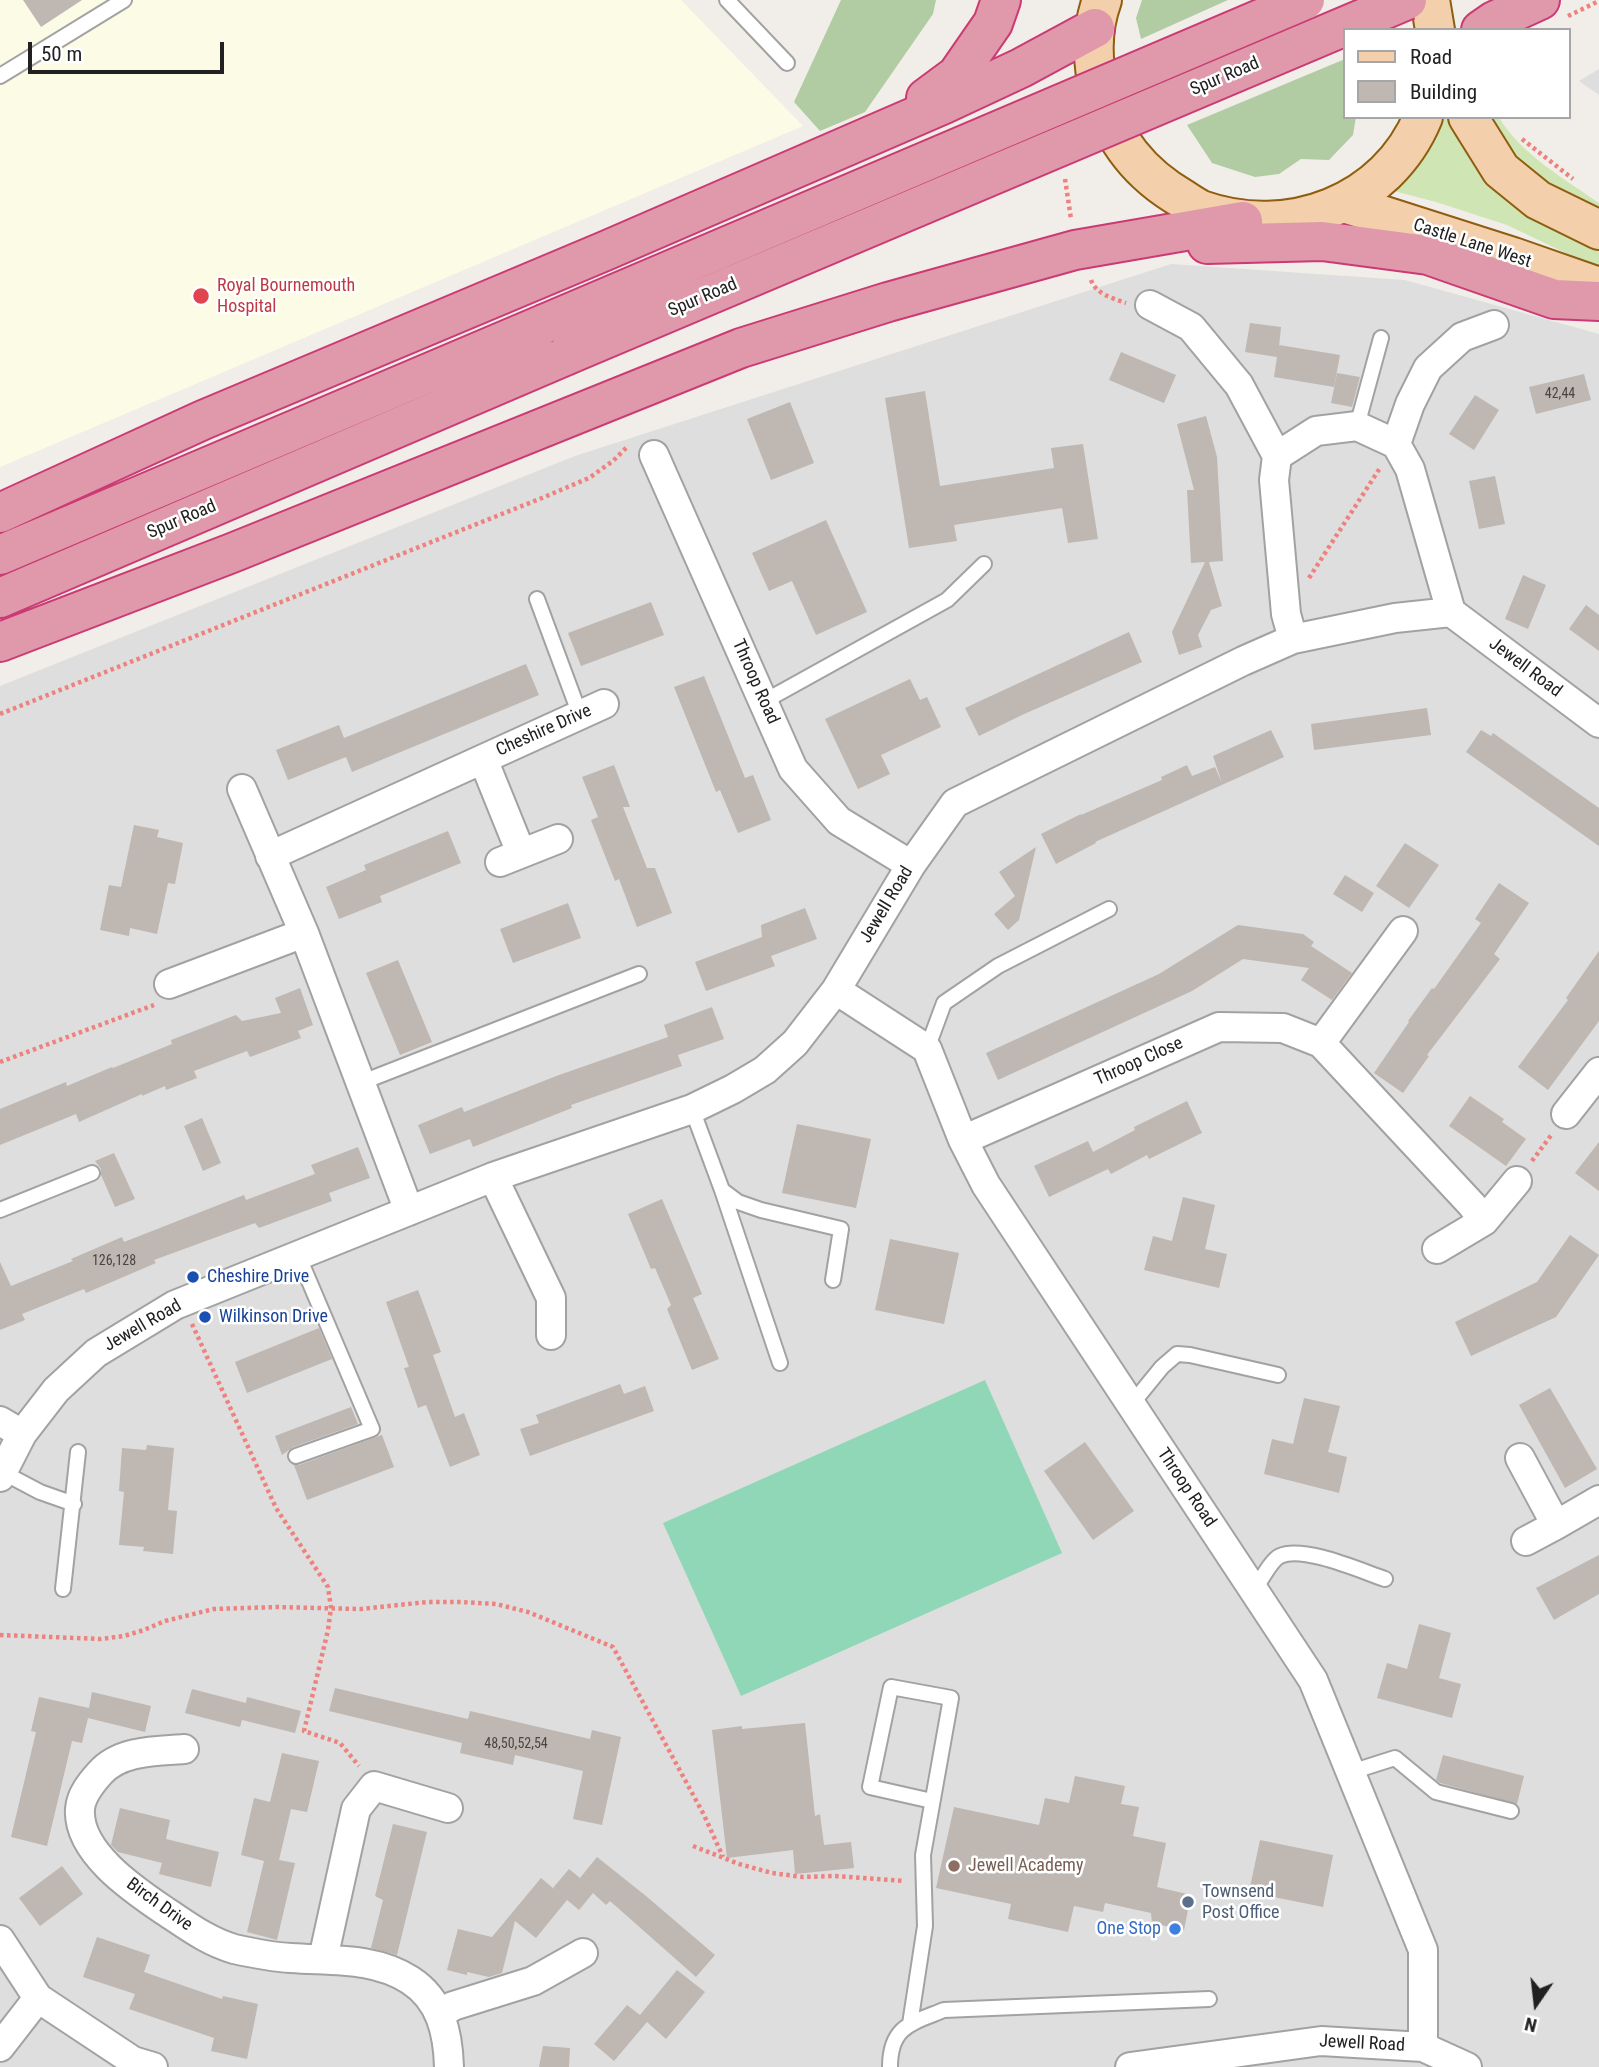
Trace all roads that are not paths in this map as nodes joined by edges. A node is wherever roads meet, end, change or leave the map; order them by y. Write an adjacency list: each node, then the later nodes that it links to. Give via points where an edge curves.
1 (124, 0): 12 (lane)
2 (1002, 0): 15 (highway, via 993,23 957,75)
3 (1305, 0): 30 (highway, bridge)
4 (1407, 0): 32 (highway, Spur Road, bridge)
5 (1430, 0): 9 (main road)
6 (731, 1): 11 (lane)
7 (1553, 9): 10 (highway, via 1494,21)
8 (1097, 10): 15 (highway, via 1021,68); 17 (main road, via 1094,73 1106,116 1129,155 1161,187 1190,204)
9 (1435, 28)
10 (1484, 28)
11 (788, 63)
12 (0, 76)
13 (1422, 119): 16 (main road, via 1398,160)
14 (1469, 119): 18 (main road, via 1501,170 1538,200)
15 (876, 134): 29 (highway, via 203,420)
16 (1344, 203): 17 (main road, via 1295,220); 20 (main road, Castle Lane West)
17 (1243, 221): 19 (highway)
18 (1599, 230)
19 (1096, 263): 21 (highway, via 1322,241 1428,255 1554,299); 36 (highway, via 1075,250 741,348)
20 (1599, 287)
21 (1599, 301)
22 (1150, 305): 28 (street, via 1191,327 1239,385)
23 (1494, 324): 26 (street, via 1461,337 1429,368 1409,404)
24 (1381, 338): 25 (lane)
25 (1357, 426): 26 (street); 28 (street, via 1316,430)
26 (1396, 444): 34 (street, via 1410,469)
27 (643, 449): 37 (street, Throop Road)
28 (1278, 456): 35 (street, via 1274,481)
29 (0, 513)
30 (0, 555)
31 (984, 564): 37 (lane, via 947,600)
32 (0, 598)
33 (537, 599): 38 (lane)
34 (1451, 612): 35 (street, Jewell Road); 39 (street, Jewell Road)
35 (1290, 626): 44 (street, Jewell Road, via 955,803)
36 (0, 642)
37 (763, 702): 44 (street, Throop Road, via 793,769 839,821)
38 (592, 709): 40 (street, Cheshire Drive)
39 (1599, 723)
40 (483, 759): 42 (street, Cheshire Drive, via 511,858); 43 (street, Cheshire Drive)
41 (242, 789): 43 (street)
42 (558, 839)
43 (270, 856): 47 (street)
44 (911, 865): 50 (street, Jewell Road)
45 (1109, 909): 52 (lane, via 998,965 944,1003)
46 (1403, 931): 51 (street)
47 (304, 933): 49 (street); 53 (street)
48 (639, 974): 53 (lane)
49 (169, 984)
50 (836, 990): 52 (street); 55 (street, Jewell Road, via 795,1043 765,1070)
51 (1321, 1043): 57 (street, Throop Close, via 1283,1028 1219,1027); 64 (street, Throop Close)
52 (927, 1049): 57 (street, Throop Road)
53 (360, 1083): 63 (street)
54 (1596, 1083): 56 (street)
55 (692, 1109): 59 (street, Jewell Road); 61 (lane)
56 (1566, 1114)
57 (963, 1140): 71 (street, Throop Road, via 986,1185)
58 (92, 1173): 62 (lane)
59 (494, 1177): 63 (street, Jewell Road); 68 (street, via 551,1298)
60 (1517, 1181): 64 (street)
61 (722, 1190): 67 (lane, via 761,1210 841,1229); 69 (lane)
62 (0, 1210)
63 (409, 1211): 66 (street, Jewell Road)
64 (1484, 1221): 65 (street)
65 (1437, 1249)
66 (298, 1255): 72 (street, Jewell Road, via 182,1302 96,1353); 74 (lane, via 372,1429)
67 (833, 1279)
68 (551, 1335)
69 (780, 1363)
70 (1278, 1375): 71 (lane, via 1177,1354)
71 (1131, 1405): 83 (street, Throop Road)
72 (11, 1428): 76 (street, Jewell Road)
73 (78, 1452): 78 (lane)
74 (296, 1457)
75 (1520, 1458): 79 (street)
76 (1, 1474): 78 (lane)
77 (1599, 1500): 79 (street)
78 (74, 1504): 82 (lane)
79 (1556, 1525): 80 (street)
80 (1526, 1541)
81 (1385, 1579): 83 (lane, via 1316,1555 1289,1553 1277,1557)
82 (63, 1589)
83 (1254, 1591): 85 (street, Throop Road, via 1313,1680)
84 (184, 1749): 91 (street, Birch Drive, via 141,1752 102,1771 80,1808 90,1843 135,1891 205,1938 262,1954)
85 (1351, 1772): 88 (lane, via 1395,1758 1436,1792); 97 (street, Throop Road, via 1423,1950)
86 (932, 1801): 86 (lane, via 951,1698 891,1687 870,1787); 95 (lane, via 923,1855 925,1926)
87 (448, 1808): 91 (street, via 374,1786 356,1809)
88 (1511, 1811)
89 (0, 1940): 92 (street)
90 (583, 1953): 94 (street, via 533,1981)
91 (323, 1959): 94 (street, Birch Drive, via 365,1962 399,1973 427,1995)
92 (38, 1998): 96 (street); 99 (street, via 133,2061)
93 (1209, 1999): 95 (lane, via 944,2010)
94 (440, 2014): 100 (street, Birch Drive)
95 (909, 2024): 101 (lane, via 897,2034)
96 (0, 2047)
97 (1423, 2048): 98 (street, Jewell Road, via 1321,2040); 102 (street, Jewell Road)
98 (1140, 2066)
99 (153, 2067)
100 (449, 2067)
101 (890, 2067)
102 (1467, 2067)

